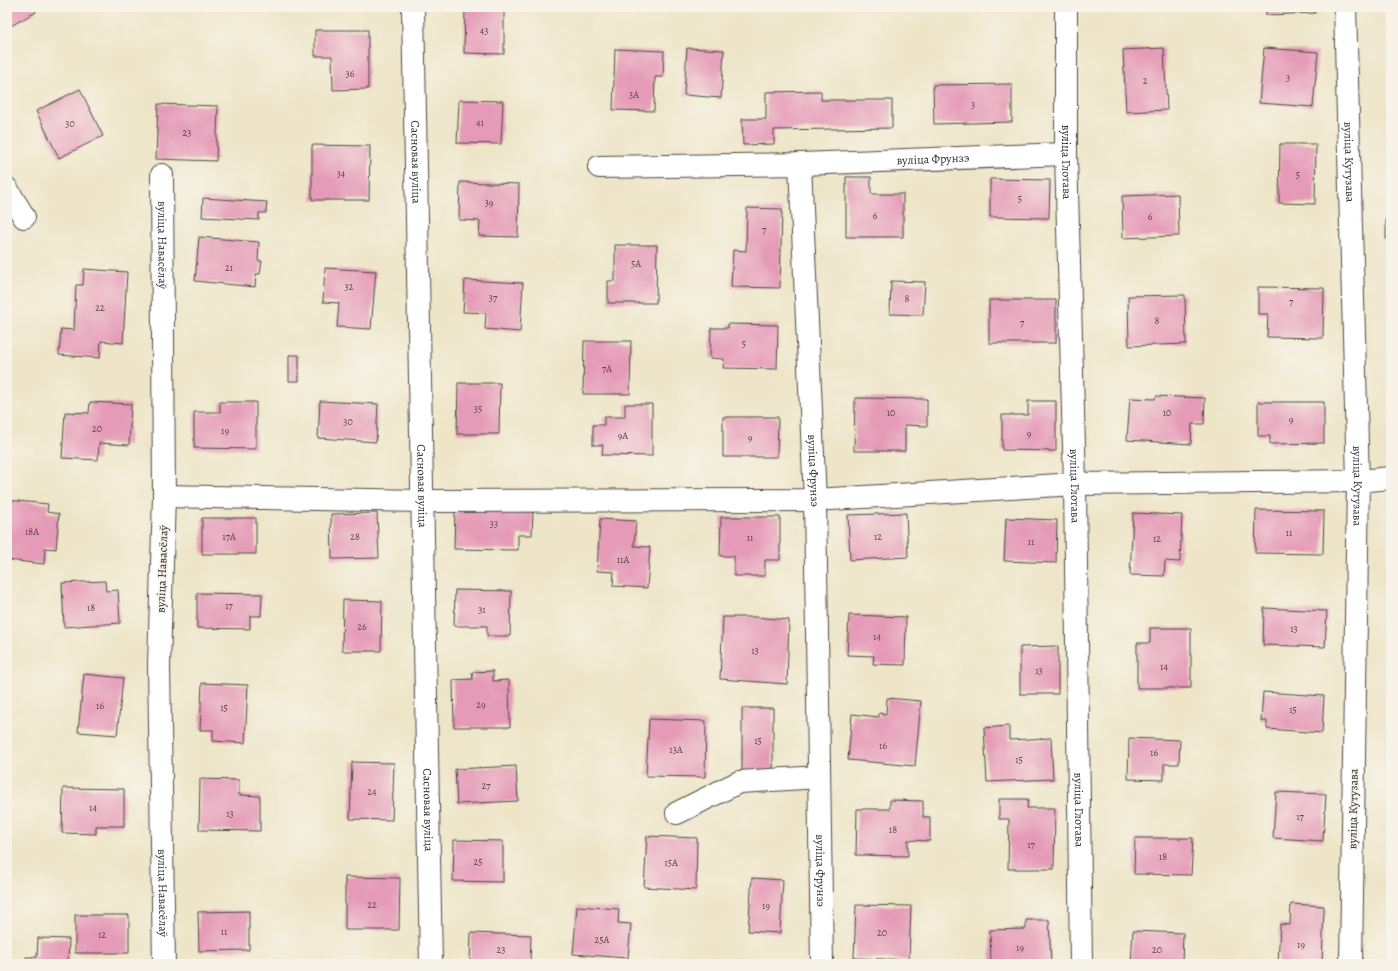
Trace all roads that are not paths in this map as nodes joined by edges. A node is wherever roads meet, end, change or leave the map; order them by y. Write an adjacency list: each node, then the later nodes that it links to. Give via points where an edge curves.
1 (413, 7): 15 (street, Сасновая вуліца)
2 (1066, 7): 4 (street, вуліца Глотава)
3 (1345, 7): 11 (street, вуліца Кутузава)
4 (1066, 154): 5 (street, вуліца Фрунзэ); 12 (street, вуліца Глотава)
5 (800, 164): 6 (street, вуліца Фрунзэ); 14 (street, вуліца Фрунзэ)
6 (599, 167)
7 (162, 175): 13 (street, вуліца Навасёлаў)
8 (7, 188): 9 (street)
9 (24, 217)
10 (1391, 478): 11 (street)
11 (1358, 480): 12 (street); 22 (street, вуліца Кутузава)
12 (1075, 484): 14 (street); 21 (street, вуліца Глотава)
13 (164, 496): 15 (street); 18 (street, вуліца Навасёлаў, via 159,666)
14 (815, 500): 15 (street); 16 (street, вуліца Фрунзэ)
15 (422, 501): 19 (street, Сасновая вуліца)
16 (818, 777): 17 (street, via 739,782); 20 (street, вуліца Фрунзэ)
17 (677, 813)
18 (164, 964)
19 (431, 964)
20 (822, 964)
21 (1081, 964)
22 (1351, 964)

